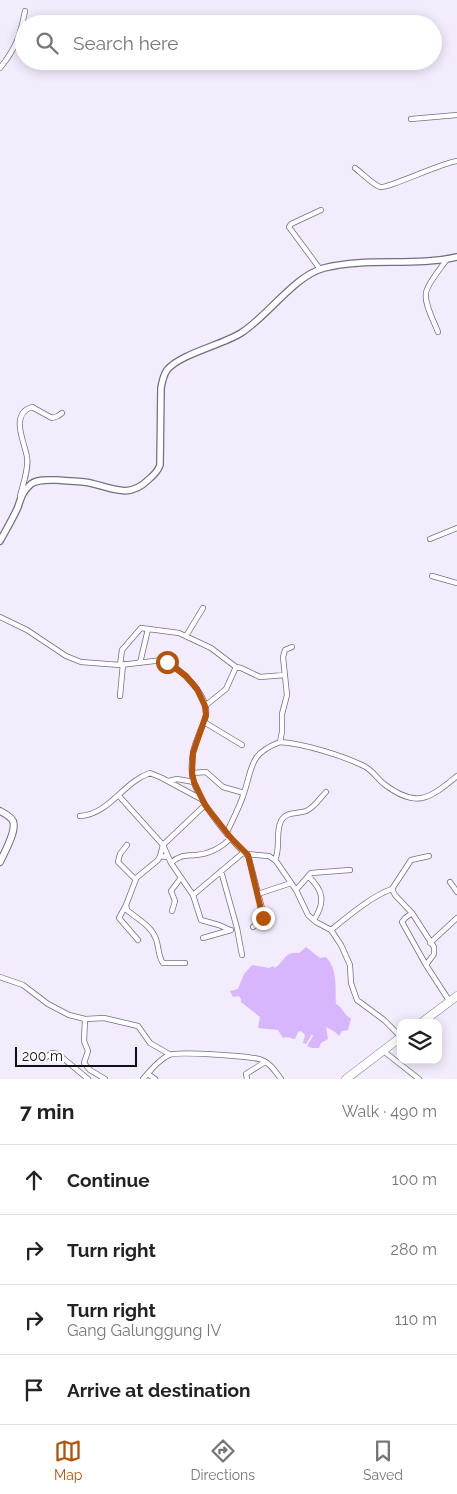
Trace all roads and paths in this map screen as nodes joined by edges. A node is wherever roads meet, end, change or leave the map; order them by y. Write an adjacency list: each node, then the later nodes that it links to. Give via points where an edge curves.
1 (25, 11): 2 (street)
2 (24, 15)
3 (15, 47): 4 (street)
4 (0, 68)
5 (457, 116): 6 (street)
6 (411, 119)
7 (457, 161): 8 (street, via 422,171 385,188)
8 (355, 168)
9 (321, 210): 12 (street, via 289,227)
10 (457, 257): 11 (street)
11 (447, 259): 12 (street, via 350,264); 13 (street, via 426,294)
12 (320, 269): 15 (street, via 303,279 244,332 182,358 168,370 161,388 160,465 140,488 126,491 85,482 40,480 33,482)
13 (438, 332)
14 (62, 413): 15 (street, via 52,418 32,407 22,414 21,434 28,458)
15 (20, 497): 18 (street)
16 (457, 528): 17 (street)
17 (430, 539)
18 (0, 540)
19 (432, 576): 20 (street)
20 (457, 583)
21 (203, 608): 24 (street)
22 (0, 617): 27 (street, via 81,662)
23 (148, 629): 24 (street); 26 (street); 27 (street, via 138,630 122,650)
24 (186, 636): 28 (street, via 211,648)
25 (292, 648): 29 (street, via 286,650 283,657)
26 (140, 663): 27 (street); 31 (street, via 163,660 175,667 197,689)
27 (122, 665): 30 (street)
28 (236, 667): 29 (street, via 260,677); 31 (street, via 226,690)
29 (285, 676): 33 (street, via 288,696)
30 (120, 696)
31 (205, 706): 32 (street)
32 (204, 722): 34 (street); 35 (street, via 193,753)
33 (280, 742): 36 (street, via 311,748 362,765 406,798 418,800 428,796); 40 (street, via 254,759)
34 (242, 745)
35 (192, 773): 38 (street); 40 (street, via 206,772 223,787)
36 (457, 776)
37 (169, 781): 38 (street); 41 (street, via 147,774 124,788); 42 (street)
38 (194, 782): 42 (street)
39 (326, 792): 54 (street, via 309,810 283,818)
40 (244, 793): 46 (street)
41 (119, 796): 45 (street, via 111,803); 49 (street)
42 (201, 799): 43 (street)
43 (205, 805): 46 (street); 49 (street)
44 (0, 810): 55 (main road, via 14,823)
45 (80, 816)
46 (227, 832): 47 (street)
47 (231, 838): 50 (street); 56 (street, via 221,847 180,856)
48 (127, 845): 60 (street, via 118,862)
49 (163, 845): 51 (street); 53 (street)
50 (246, 854): 54 (street, via 269,856); 58 (street); 67 (street)
51 (160, 856): 53 (street); 60 (street)
52 (429, 856): 64 (street, via 411,860)
53 (167, 857): 56 (street)
54 (275, 860): 63 (street)
55 (0, 862)
56 (171, 864): 61 (street)
57 (350, 870): 59 (street, via 311,873)
58 (221, 871): 68 (street); 75 (street)
59 (308, 876): 65 (street); 73 (street, via 321,893 322,906)
60 (136, 878): 69 (street)
61 (180, 879): 68 (street); 70 (street, via 171,891 176,901)
62 (450, 882): 66 (street)
63 (291, 883): 65 (street); 67 (street)
64 (392, 889): 71 (street); 77 (street, via 352,912)
65 (296, 890): 73 (street)
66 (457, 892)
67 (258, 894): 74 (street, via 263,918)
68 (193, 895): 76 (street, via 202,921)
69 (126, 905): 79 (street, via 119,918); 82 (street, via 127,910 142,920 155,936 162,962)
70 (172, 911)
71 (412, 913): 80 (street); 83 (street, via 402,922)
72 (457, 918): 80 (street)
73 (314, 920): 77 (street)
74 (253, 927)
75 (237, 928): 76 (street); 81 (street)
76 (230, 930): 78 (street)
77 (331, 930): 90 (street, via 350,964 351,983 357,1000)
78 (203, 938)
79 (138, 940)
80 (430, 943): 83 (street, via 435,950)
81 (242, 955)
82 (185, 963)
83 (426, 965): 86 (street)
84 (0, 977): 87 (street, via 23,985 68,1015)
85 (457, 996): 86 (highway)
86 (453, 1002): 88 (highway); 89 (highway)
87 (86, 1019): 94 (street, via 104,1018 139,1026 148,1041); 98 (street, via 84,1041 88,1051)
88 (427, 1019)
89 (433, 1019)
90 (397, 1033)
91 (397, 1040): 106 (highway)
92 (397, 1046): 93 (highway)
93 (386, 1053): 107 (highway); 108 (street)
94 (169, 1054): 96 (street, via 188,1052); 99 (street)
95 (42, 1060): 97 (street, via 54,1053)
96 (265, 1062): 104 (street, via 246,1074); 105 (street)
97 (70, 1063): 98 (street); 100 (street)
98 (84, 1063): 101 (street)
99 (148, 1074): 102 (street); 103 (street)
100 (88, 1079)
101 (105, 1079)
102 (143, 1079)
103 (155, 1079)
104 (247, 1079)
105 (282, 1079)
106 (346, 1079)
107 (352, 1079)
108 (419, 1079)

